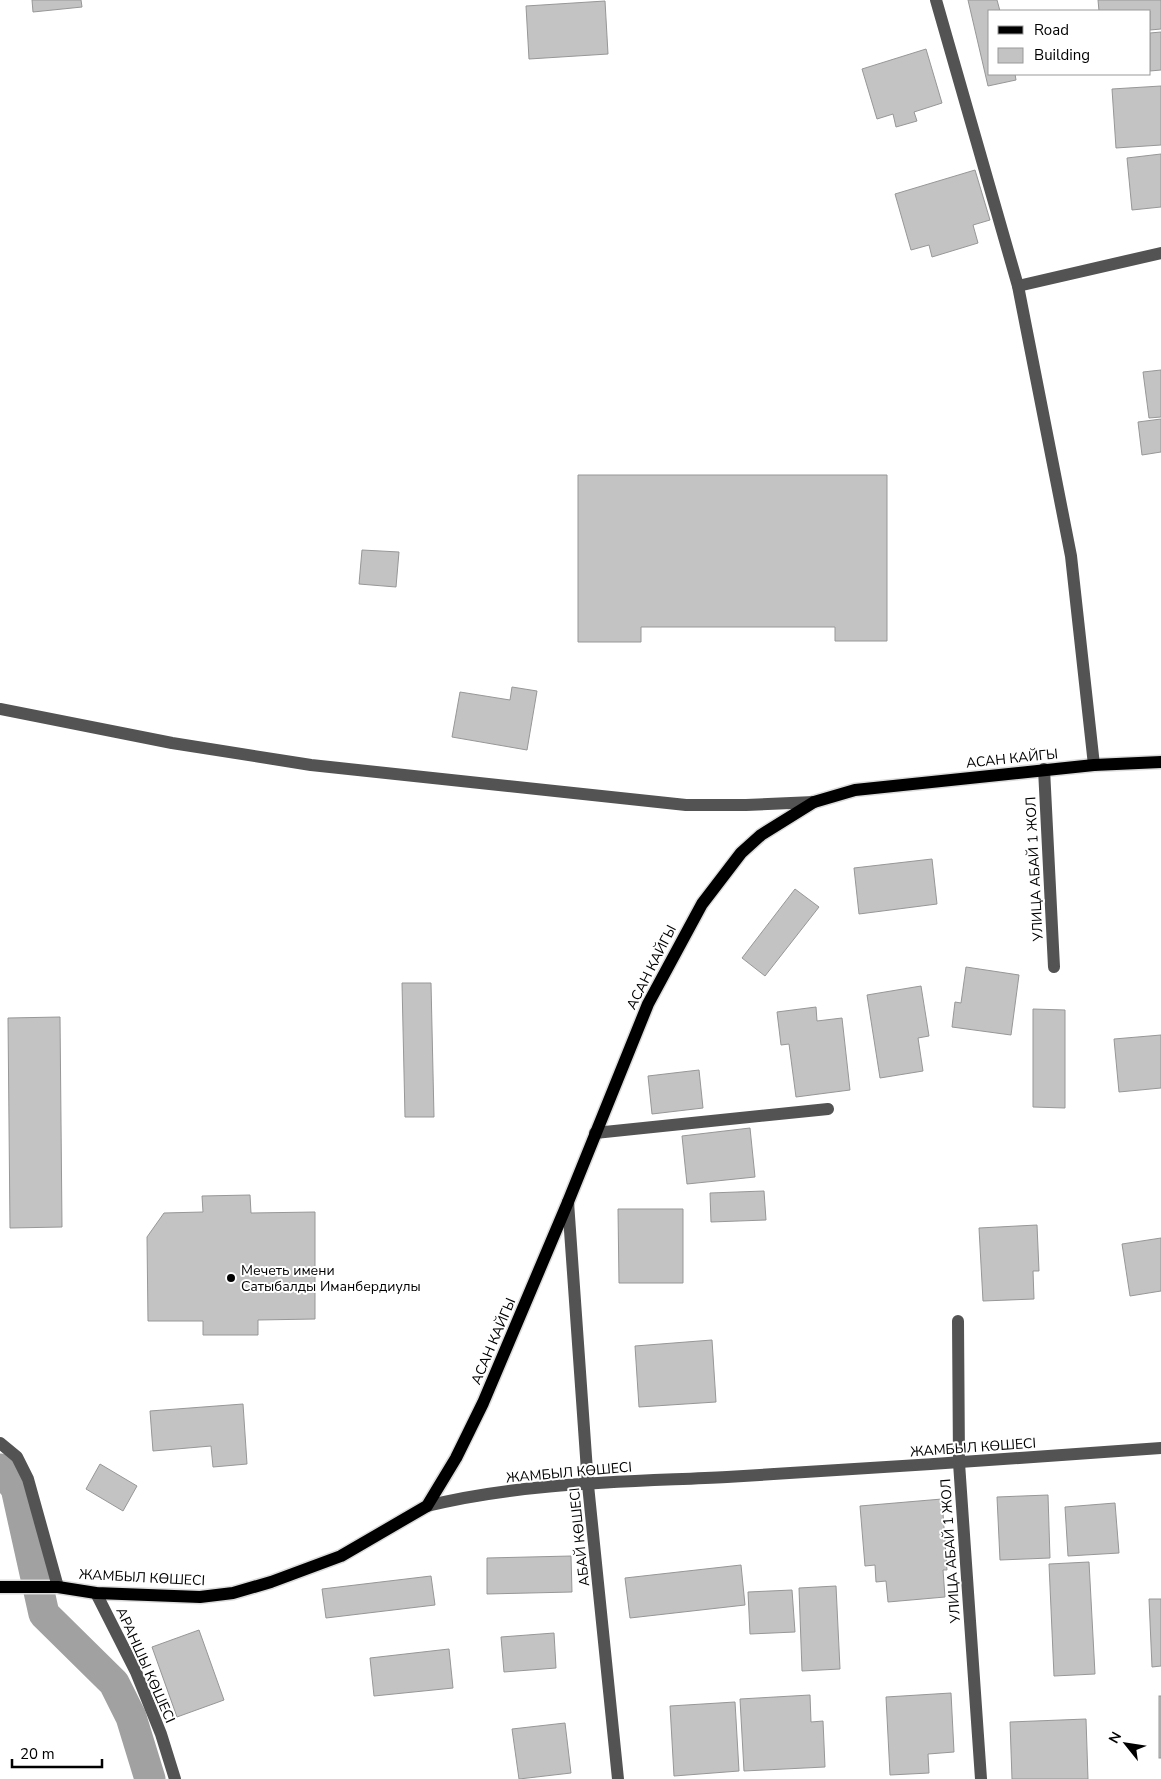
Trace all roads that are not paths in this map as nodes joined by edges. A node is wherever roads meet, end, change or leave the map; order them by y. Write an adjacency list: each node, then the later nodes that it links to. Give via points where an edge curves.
1 (936, 0): 3 (street)
2 (1161, 253): 3 (street)
3 (1018, 286): 6 (street, via 1071,556)
4 (0, 709): 8 (street, via 172,743 311,765 686,805)
5 (1161, 762): 6 (main road, АСАН КАЙГЫ)
6 (1094, 765): 7 (main road, АСАН КАЙГЫ)
7 (1044, 769): 8 (main road, АСАН КАЙГЫ, via 855,790); 9 (street, УЛИЦА АБАЙ 1 ЖОЛ)
8 (814, 802): 11 (main road, АСАН КАЙГЫ, via 761,835 741,853 702,904 648,1004)
9 (1054, 967)
10 (828, 1109): 11 (street)
11 (595, 1134): 12 (main road, АСАН КАЙГЫ)
12 (568, 1202): 17 (street, АБАЙ КӨШЕСІ); 18 (main road, АСАН КАЙГЫ, via 483,1403 456,1458)
13 (958, 1321): 16 (street, УЛИЦА АБАЙ 1 ЖОЛ)
14 (0, 1443): 20 (street, via 17,1457 28,1480)
15 (1161, 1448): 16 (street, ЖАМБЫЛ КӨШЕСІ)
16 (959, 1463): 17 (street, ЖАМБЫЛ КӨШЕСІ); 24 (street, УЛИЦА АБАЙ 1 ЖОЛ)
17 (588, 1485): 18 (street, ЖАМБЫЛ КӨШЕСІ, via 466,1496); 23 (street, АБАЙ КӨШЕСІ)
18 (427, 1506): 21 (main road, ЖАМБЫЛ КӨШЕСІ, via 341,1556 233,1593 200,1597)
19 (0, 1587): 20 (main road, ЖАМБЫЛ КӨШЕСІ)
20 (57, 1587): 21 (main road, ЖАМБЫЛ КӨШЕСІ)
21 (96, 1593): 22 (street, АРАНШЫ КӨШЕСІ, via 136,1672)
22 (175, 1779)
23 (618, 1779)
24 (981, 1779)

